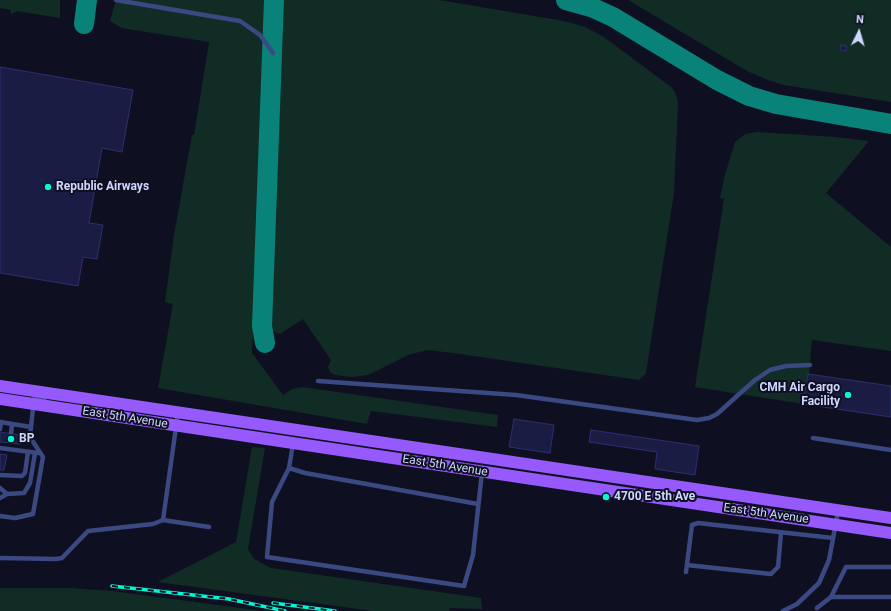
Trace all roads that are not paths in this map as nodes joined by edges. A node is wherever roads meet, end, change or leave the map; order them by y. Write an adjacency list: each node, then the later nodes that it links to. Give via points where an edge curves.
1 (116, 0): 2 (lane, via 240,21 260,35)
2 (272, 53)
3 (810, 365): 4 (lane, via 770,370 717,414 697,420 516,395)
4 (318, 381)
5 (0, 386): 6 (main road, East 5th Avenue)
6 (76, 398): 8 (lane, via 39,398 34,399); 9 (main road, East 5th Avenue)
7 (0, 399): 8 (main road, East 5th Avenue)
8 (34, 405): 12 (main road, East 5th Avenue); 13 (lane)
9 (178, 413): 12 (lane); 27 (main road, East 5th Avenue)
10 (0, 422): 11 (lane); 14 (lane)
11 (12, 424): 13 (lane); 15 (lane)
12 (175, 426): 18 (main road, East 5th Avenue); 36 (lane)
13 (31, 427): 23 (lane, via 30,437)
14 (0, 429)
15 (11, 434)
16 (812, 438): 21 (lane)
17 (10, 443): 20 (lane)
18 (293, 444): 24 (lane); 25 (main road, East 5th Avenue)
19 (0, 448): 20 (lane)
20 (9, 449): 22 (lane)
21 (891, 450)
22 (28, 452): 23 (lane); 26 (lane, via 25,473 22,476)
23 (38, 453): 30 (lane, via 30,483 24,493); 34 (lane, via 42,458 33,514 15,518)
24 (290, 468): 32 (lane, via 305,473); 32 (lane, via 272,502 267,558 464,586 473,555)
25 (482, 472): 29 (main road, East 5th Avenue); 32 (lane)
26 (0, 475)
27 (621, 478): 29 (lane); 33 (main road, East 5th Avenue)
28 (0, 492): 30 (lane)
29 (617, 492): 37 (main road, East 5th Avenue)
30 (7, 494): 31 (lane)
31 (0, 498)
32 (478, 504)
33 (838, 510): 35 (main road, East 5th Avenue); 37 (lane)
34 (0, 516)
35 (891, 518)
36 (163, 520): 38 (lane); 42 (lane, via 153,524 88,531 62,558)
37 (836, 525): 40 (main road, East 5th Avenue); 41 (lane)
38 (209, 527)
39 (781, 533): 41 (lane); 43 (lane, via 778,567 772,574); 43 (lane, via 698,523 692,525)
40 (891, 533)
41 (833, 538): 49 (lane, via 829,560 819,583 797,604)
42 (0, 558)
43 (687, 565): 45 (lane)
44 (891, 568): 46 (lane, via 846,567)
45 (686, 572)
46 (831, 596): 47 (lane); 48 (lane)
47 (891, 597)
48 (817, 608)
49 (783, 611)

